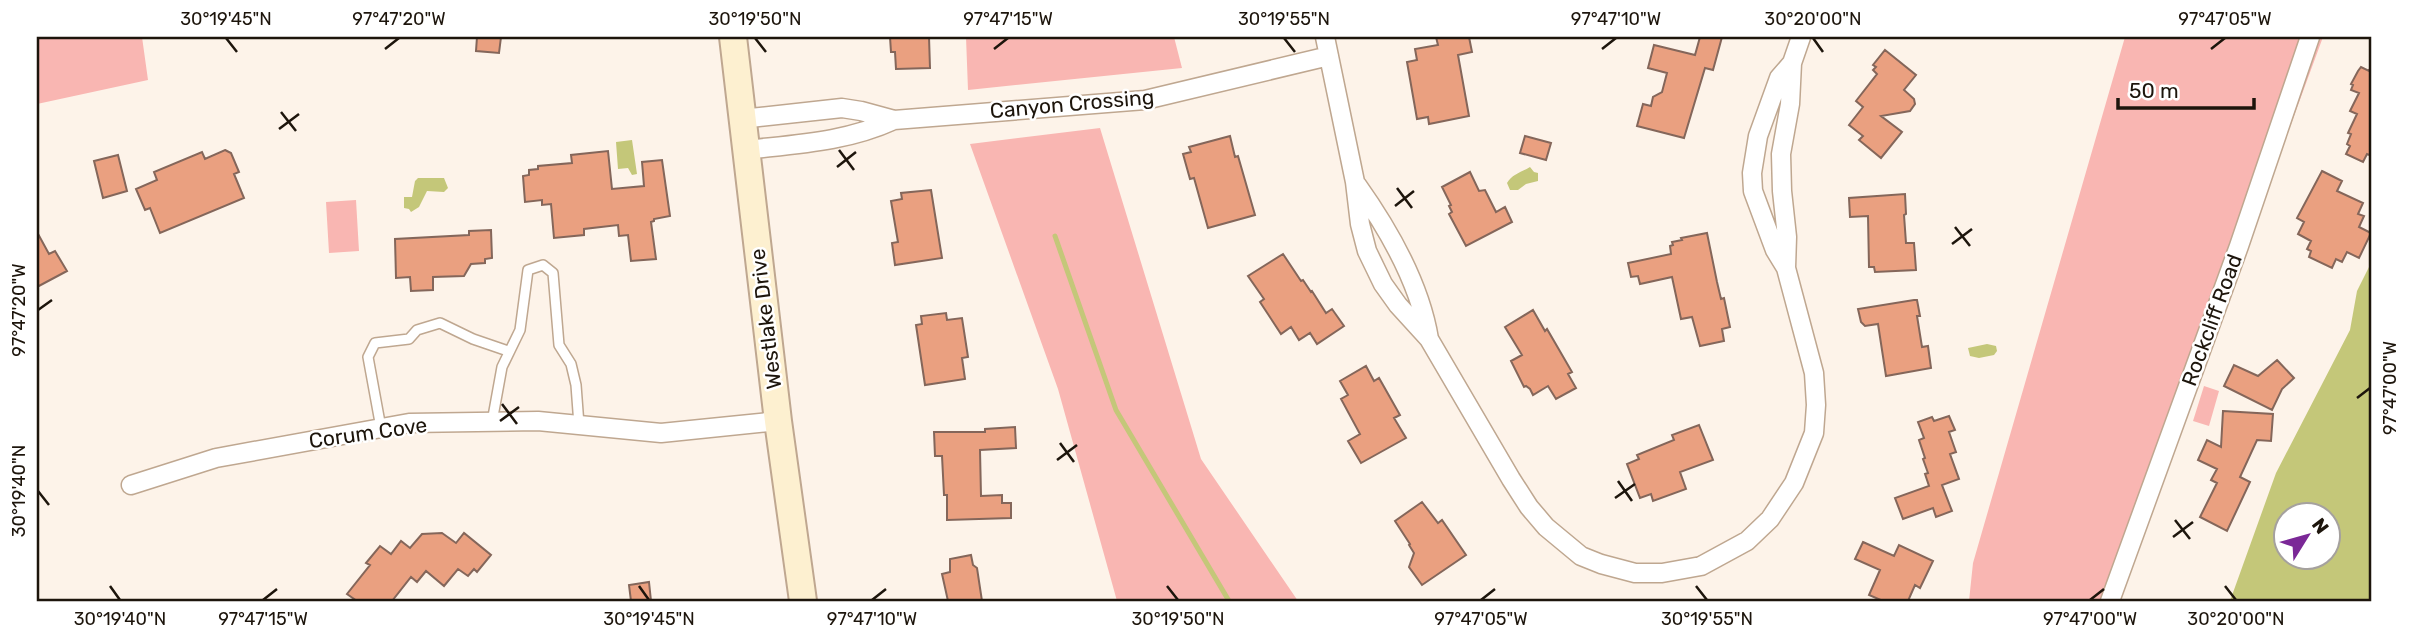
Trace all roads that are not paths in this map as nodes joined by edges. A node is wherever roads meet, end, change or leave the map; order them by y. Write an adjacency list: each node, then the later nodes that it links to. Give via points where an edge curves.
1 (733, 37): 7 (street, Westlake Drive)
2 (1325, 37): 5 (street)
3 (1801, 37): 6 (street)
4 (2310, 37): 20 (street, Rockcliff Road)
5 (1329, 56): 8 (street, Canyon Crossing, via 1145,100); 10 (street)
6 (1792, 62): 11 (street, via 1781,154); 11 (street, via 1771,99 1752,173 1753,191)
7 (741, 119): 8 (street, Canyon Crossing, via 842,108); 9 (street, Westlake Drive)
8 (894, 120): 9 (street, Canyon Crossing, via 849,137)
9 (746, 150): 15 (street, Westlake Drive)
10 (1355, 182): 12 (street, via 1413,285); 12 (street, via 1367,251 1383,284)
11 (1786, 268): 12 (street, via 1814,373 1814,433 1794,484 1770,519 1746,541 1701,566 1635,573 1601,565 1564,543 1529,507)
12 (1429, 339)
13 (509, 351): 14 (lane); 16 (lane, via 520,330 528,270 543,265 553,273 559,345 571,364); 17 (lane, via 440,323 409,338 375,343 368,356)
14 (492, 422): 16 (street, Corum Cove); 17 (street, Corum Cove, via 409,423)
15 (778, 422): 16 (street, Corum Cove, via 661,433); 19 (street, Westlake Drive)
16 (579, 425)
17 (382, 428): 18 (street, Corum Cove, via 216,458)
18 (131, 485)
19 (803, 601)
20 (2110, 601)

